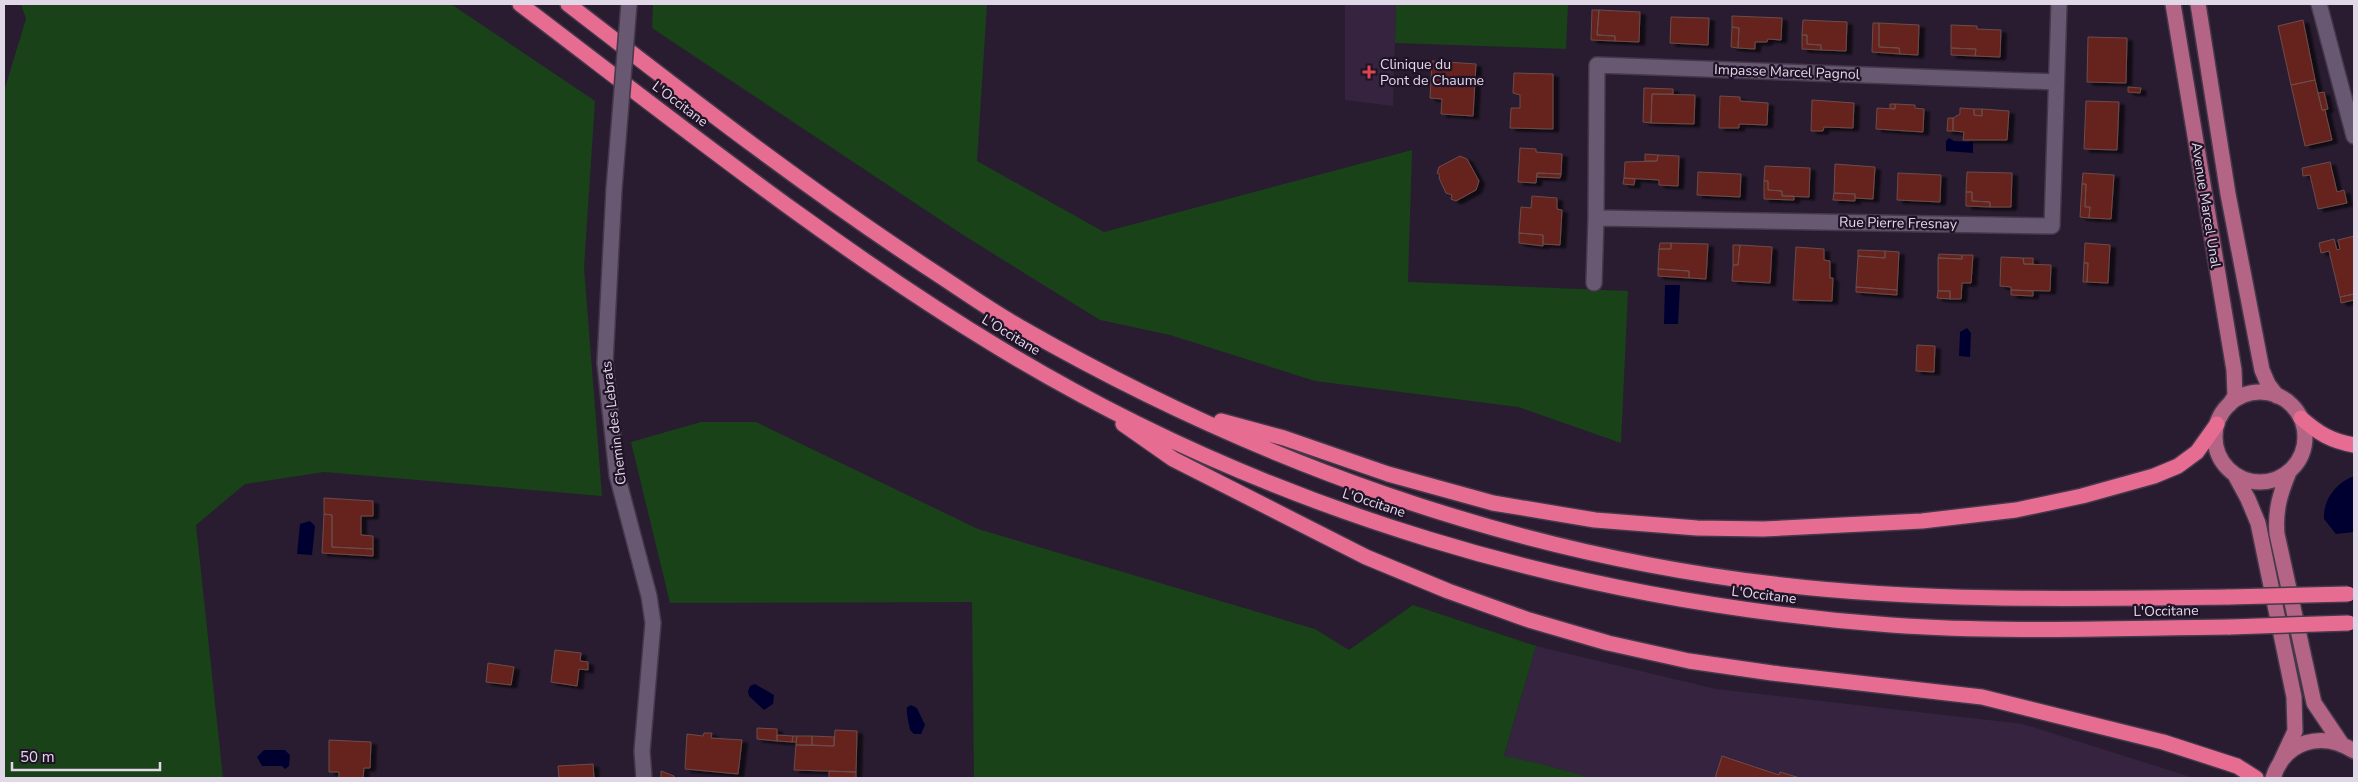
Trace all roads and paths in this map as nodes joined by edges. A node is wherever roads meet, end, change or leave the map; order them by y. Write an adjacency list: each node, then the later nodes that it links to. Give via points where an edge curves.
1 (520, 4): 15 (highway, L'Occitane, via 881,272 1001,349)
2 (568, 4): 17 (highway, L'Occitane, via 864,226 1018,326)
3 (629, 4): 27 (street, Chemin des Lebrats, bridge, via 614,189 605,362 617,475 649,596 653,624 642,751)
4 (2059, 4): 9 (street, Rue Pierre Fresnay)
5 (2191, 4): 11 (street)
6 (2198, 4): 11 (main road, Avenue Marcel Unal)
7 (2319, 4): 10 (street)
8 (2172, 5): 16 (main road, Avenue Marcel Unal, via 2234,370 2235,396)
9 (2056, 82): 12 (street, Rue Pierre Fresnay, via 2052,226); 12 (street, Impasse Marcel Pagnol, via 1597,65)
10 (2354, 136)
11 (2228, 194): 14 (main road, Avenue Marcel Unal, via 2262,370)
12 (1596, 218): 13 (street)
13 (1594, 283)
14 (2277, 396): 16 (main road, via 2252,393); 18 (main road, via 2295,408)
15 (1085, 397): 24 (highway, L'Occitane, bridge, via 1222,465 1339,509 1462,549 1565,576 1669,598 1894,625 2011,629); 28 (highway, via 1173,459 1357,553 1448,592 1529,620 1608,643 1689,661 1982,697 2163,742 2237,766)
16 (2229, 405): 19 (main road)
17 (1173, 409): 19 (highway, via 1284,438 1388,474 1493,503 1595,520 1744,529 1922,520 2016,510 2073,498 2154,476 2178,466 2197,452); 23 (highway, L'Occitane, bridge, via 1355,485 1497,530 1618,559 1769,584 1850,592 2015,600)
18 (2301, 418): 20 (highway, via 2321,435); 21 (main road, via 2305,432 2304,447 2299,461)
19 (2217, 424): 22 (main road, via 2217,452)
20 (2354, 445)
21 (2289, 472): 22 (main road, via 2276,480 2262,483); 25 (main road, via 2275,514 2277,534 2314,703)
22 (2235, 475): 26 (main road, via 2258,523 2294,697 2295,731)
23 (2351, 594)
24 (2352, 623)
25 (2348, 747): 26 (main road, via 2324,740 2308,741)
26 (2281, 761): 29 (main road)
27 (644, 778)
28 (2256, 778)
29 (2273, 778)

